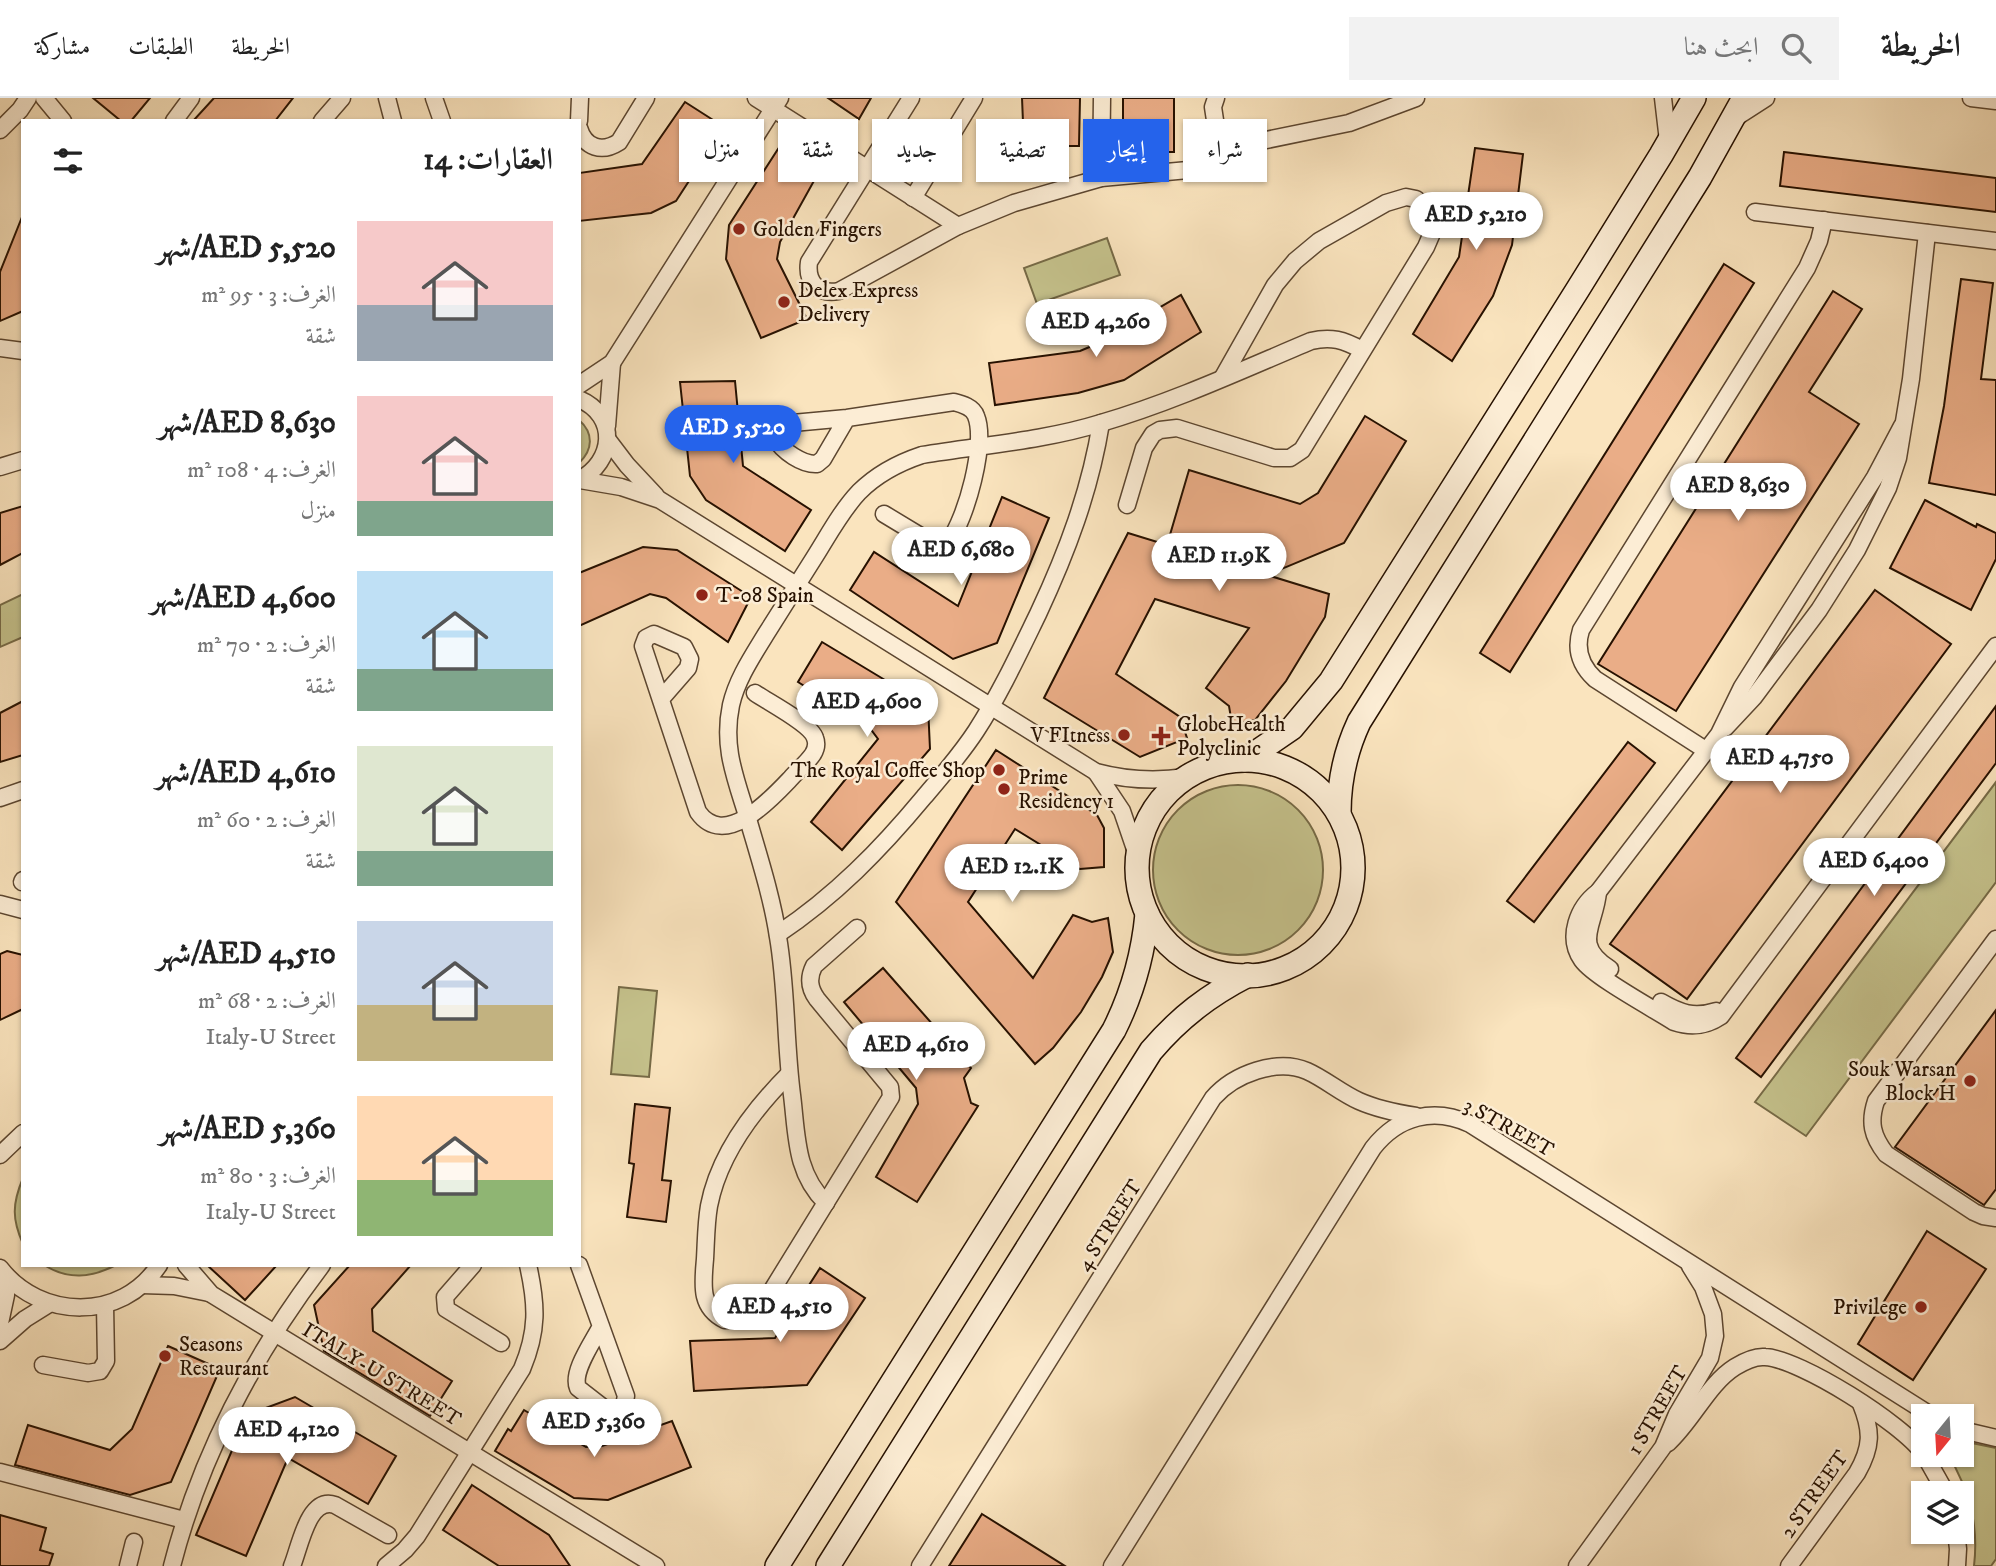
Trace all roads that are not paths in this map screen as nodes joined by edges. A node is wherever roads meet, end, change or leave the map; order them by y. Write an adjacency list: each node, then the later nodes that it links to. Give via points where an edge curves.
1 (28, 98): 31 (street)
2 (44, 98): 22 (street)
3 (191, 98): 23 (street)
4 (342, 98): 24 (street)
5 (387, 98): 25 (street)
6 (435, 98): 26 (street)
7 (580, 98): 27 (street)
8 (646, 98): 32 (street, via 612,146 589,145)
9 (756, 98): 21 (street)
10 (911, 98): 35 (street)
11 (974, 98): 37 (street)
12 (1102, 98): 28 (street)
13 (1216, 98): 29 (street)
14 (1416, 98): 33 (street, via 1349,123)
15 (1663, 98): 34 (street)
16 (1694, 98): 34 (street)
17 (1744, 98): 30 (street)
18 (1766, 98): 30 (street)
19 (1971, 98): 20 (street)
20 (1996, 101)
21 (776, 103): 35 (street); 46 (street)
22 (61, 119)
23 (175, 119)
24 (324, 119)
25 (392, 119)
26 (441, 119)
27 (579, 119)
28 (1102, 119)
29 (1215, 119)
30 (1733, 119): 74 (street, via 1359,722 1342,766)
31 (11, 125)
32 (581, 134)
33 (1267, 140)
34 (1668, 144): 69 (street, via 1331,681 1292,728)
35 (868, 169): 37 (street); 40 (street, via 809,262 808,271 822,291 839,291)
36 (1087, 182): 40 (street, via 1014,203)
37 (913, 198): 40 (street)
38 (1755, 212): 39 (street)
39 (1824, 220): 41 (street); 68 (street, via 1807,268 1578,639 1579,657 1594,679)
40 (958, 226)
41 (1927, 233): 42 (street); 52 (street)
42 (1996, 242)
43 (0, 348): 45 (street)
44 (1362, 350): 47 (street, via 1344,340 1322,338); 47 (street, via 1432,233 1430,214 1416,200 1396,198 1386,203 1295,261 1275,285); 60 (street, via 1296,455 1274,458 1177,428 1160,430 1144,448)
45 (21, 351)
46 (612, 363): 48 (street); 53 (street)
47 (1223, 377): 51 (street)
48 (581, 384)
49 (581, 400): 53 (street, via 602,418)
50 (848, 418): 54 (street, via 954,402 967,406 976,416)
51 (1101, 423): 54 (street, via 1039,438); 66 (street, via 1088,486 1067,550)
52 (1902, 426): 67 (street, via 1742,687); 67 (street, via 1888,488 1839,581 1754,697)
53 (607, 435): 57 (street, via 600,464); 59 (street, via 626,465)
54 (980, 445): 61 (street, via 969,493 949,541 936,544); 62 (street, via 922,455 873,479 848,506)
55 (21, 461): 56 (street)
56 (0, 467)
57 (581, 479)
58 (581, 480): 59 (street)
59 (660, 500): 62 (street)
60 (1128, 505)
61 (884, 514)
62 (796, 585): 66 (street); 75 (street, via 740,678 731,705 730,762)
63 (1996, 646): 68 (street, via 1733,1000 1705,1014 1686,1014 1635,991 1597,961 1587,936 1598,892)
64 (755, 693): 75 (street, via 809,728 816,743 800,768)
65 (662, 699): 75 (street, via 702,818 720,826)
66 (991, 707): 70 (street); 81 (street, via 960,753 871,859 827,899)
67 (1719, 733): 68 (street)
68 (1707, 751)
69 (1245, 760): 71 (street, via 1224,762); 74 (street, via 1273,763 1299,774)
70 (1096, 772): 71 (street, via 1149,780); 76 (street, via 1122,811)
71 (1186, 777): 76 (street, via 1153,811)
72 (21, 791): 73 (street)
73 (0, 799)
74 (1339, 813): 83 (street, via 1350,841 1353,870 1348,900 1335,927 1316,950 1291,966)
75 (747, 817): 81 (street)
76 (1137, 855): 79 (street, via 1140,895)
77 (0, 904): 78 (street)
78 (21, 909)
79 (1147, 914): 83 (street, via 1178,952 1200,966); 121 (street, via 1138,973 1114,1030)
80 (857, 929): 89 (street, via 814,966 810,986 890,1087 891,1097)
81 (778, 934): 84 (street)
82 (1996, 939): 90 (street, via 1876,1101 1872,1115 1872,1129 1886,1154 1974,1212)
83 (1248, 975): 127 (street, via 1205,999 1151,1051)
84 (789, 1074): 89 (street, via 800,1160 808,1182); 89 (street, via 747,1123 726,1156 713,1189 703,1286 713,1312 732,1321 747,1319 761,1308)
85 (1419, 1116): 91 (street, 3 STREET, via 1447,1116 1470,1125); 128 (street, 4 STREET, via 1362,1102 1298,1068 1275,1067 1239,1077 1221,1089); 129 (street, via 1393,1128 1373,1148)
86 (21, 1134): 87 (street); 88 (street)
87 (0, 1136)
88 (0, 1155)
89 (826, 1203)
90 (1996, 1218)
91 (1686, 1261): 110 (street, 3 STREET); 114 (street, 1 STREET, via 1710,1303 1715,1336 1710,1358)
92 (157, 1267): 99 (street)
93 (188, 1267): 100 (street, ITALY-U STREET)
94 (321, 1267): 105 (street, ITALY-U STREET)
95 (471, 1267): 107 (street, via 444,1303)
96 (528, 1267): 115 (street, ITALY-U STREET, via 536,1308 528,1355)
97 (580, 1267): 104 (street)
98 (3, 1272): 101 (street, via 26,1293); 103 (street, via 6,1295)
99 (142, 1285): 100 (street, ITALY-U STREET); 102 (street)
100 (211, 1294): 105 (street, ITALY-U STREET)
101 (49, 1304): 102 (street); 106 (street)
102 (105, 1305): 108 (street, via 106,1361 100,1371)
103 (0, 1323)
104 (601, 1326): 104 (street, via 626,1396 624,1405 615,1411 605,1409 576,1383 577,1372)
105 (273, 1332): 115 (street, ITALY-U STREET); 117 (street, ITALY-U STREET, via 211,1454)
106 (0, 1341)
107 (501, 1343)
108 (43, 1365)
109 (1861, 1404): 113 (street); 114 (street, via 1802,1367 1763,1357 1749,1360 1724,1375); 131 (street, 2 STREET, via 1868,1426 1865,1458)
110 (1913, 1404)
111 (1974, 1433): 112 (street)
112 (1996, 1438)
113 (1911, 1440)
114 (1663, 1447): 130 (street, 1 STREET)
115 (470, 1452): 125 (street, ITALY-U STREET, via 417,1536); 126 (street, ITALY-U STREET)
116 (0, 1472): 117 (street)
117 (184, 1520): 123 (street, ITALY-U STREET)
118 (388, 1535): 124 (street, via 335,1505 320,1505 312,1512)
119 (134, 1542): 122 (street)
120 (1957, 1544): 132 (street)
121 (775, 1565)
122 (128, 1566)
123 (172, 1566)
124 (292, 1566)
125 (386, 1566)
126 (656, 1566)
127 (828, 1566)
128 (920, 1566)
129 (1112, 1566)
130 (1577, 1566)
131 (1789, 1566)
132 (1956, 1566)

